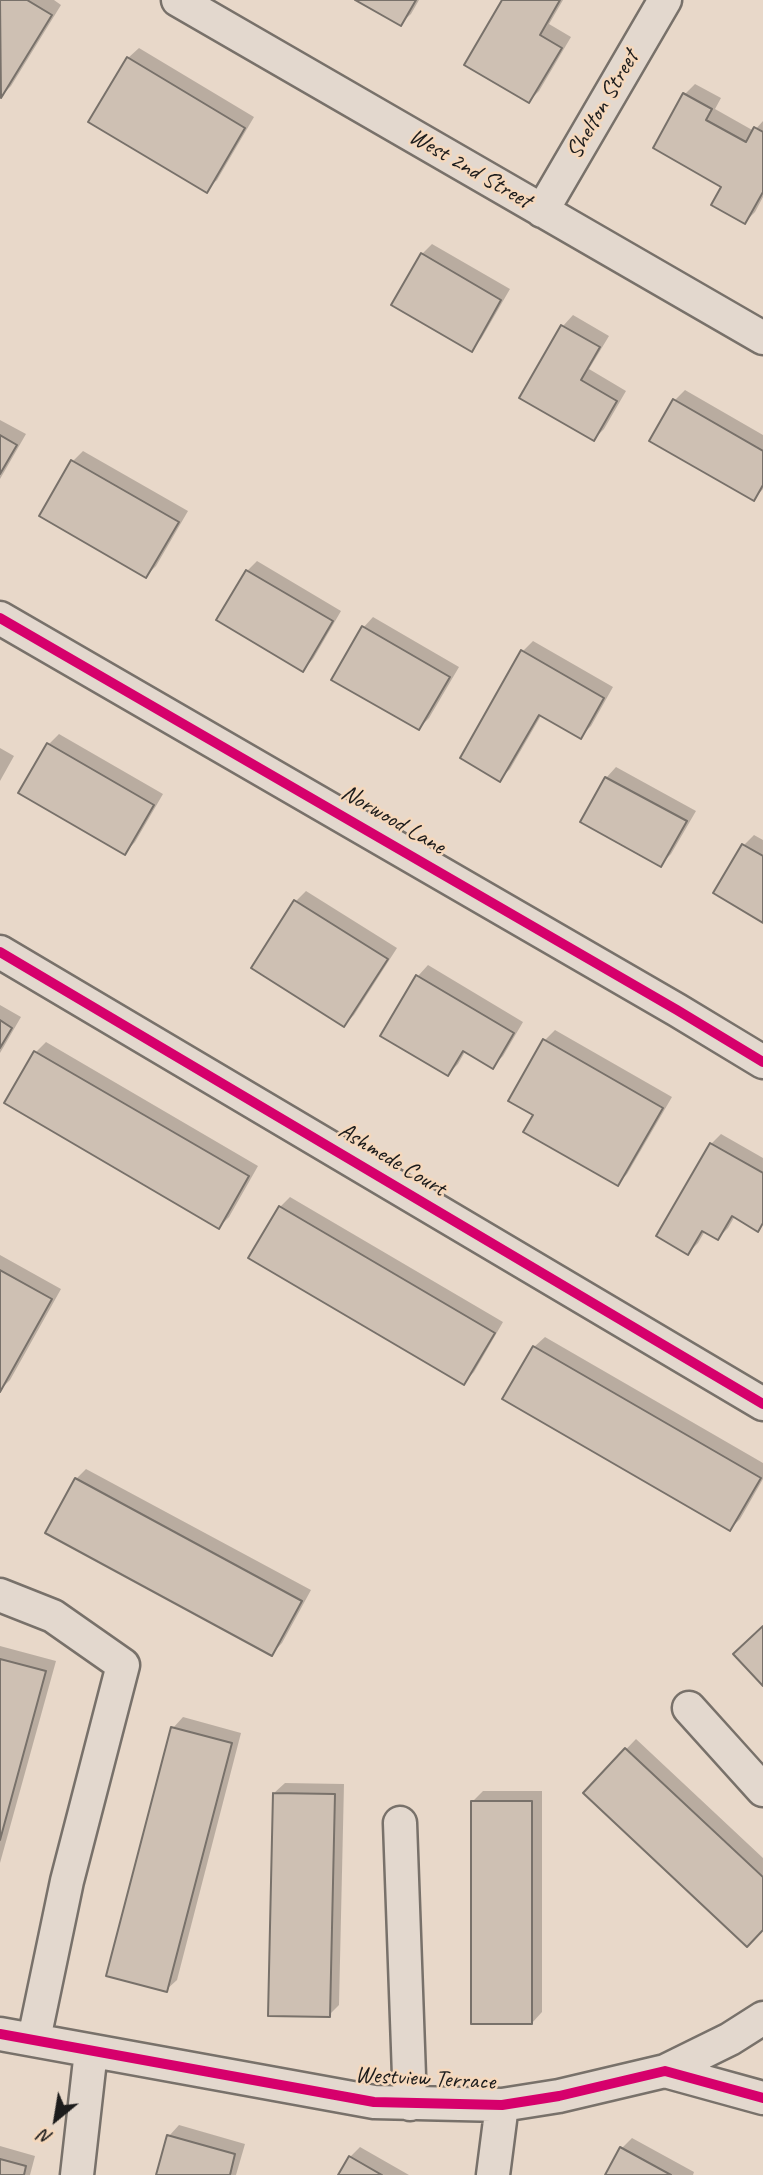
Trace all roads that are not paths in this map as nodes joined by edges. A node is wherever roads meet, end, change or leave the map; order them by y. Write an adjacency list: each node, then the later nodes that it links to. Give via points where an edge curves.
1 (178, 0): 3 (street, West 2nd Street)
2 (665, 0): 3 (street, Shelton Street)
3 (542, 211): 4 (street, West 2nd Street)
4 (763, 338)
5 (0, 618): 7 (street, Norwood Lane)
6 (0, 952): 8 (street, Ashmede Court)
7 (763, 1062)
8 (763, 1404)
9 (0, 1595): 15 (street, via 53,1616 123,1664 67,1881)
10 (689, 1708): 11 (street)
11 (763, 1790)
12 (400, 1823): 19 (street)
13 (763, 2018): 17 (street, Westview Terrace)
14 (0, 2034): 15 (street, Westview Terrace)
15 (34, 2039): 16 (street, Westview Terrace)
16 (91, 2051): 19 (street, Westview Terrace, via 374,2102); 21 (street)
17 (665, 2071): 18 (street, Westview Terrace); 20 (street, Westview Terrace)
18 (763, 2098)
19 (410, 2104): 20 (street, Westview Terrace)
20 (502, 2105): 22 (street)
21 (77, 2175)
22 (493, 2175)

